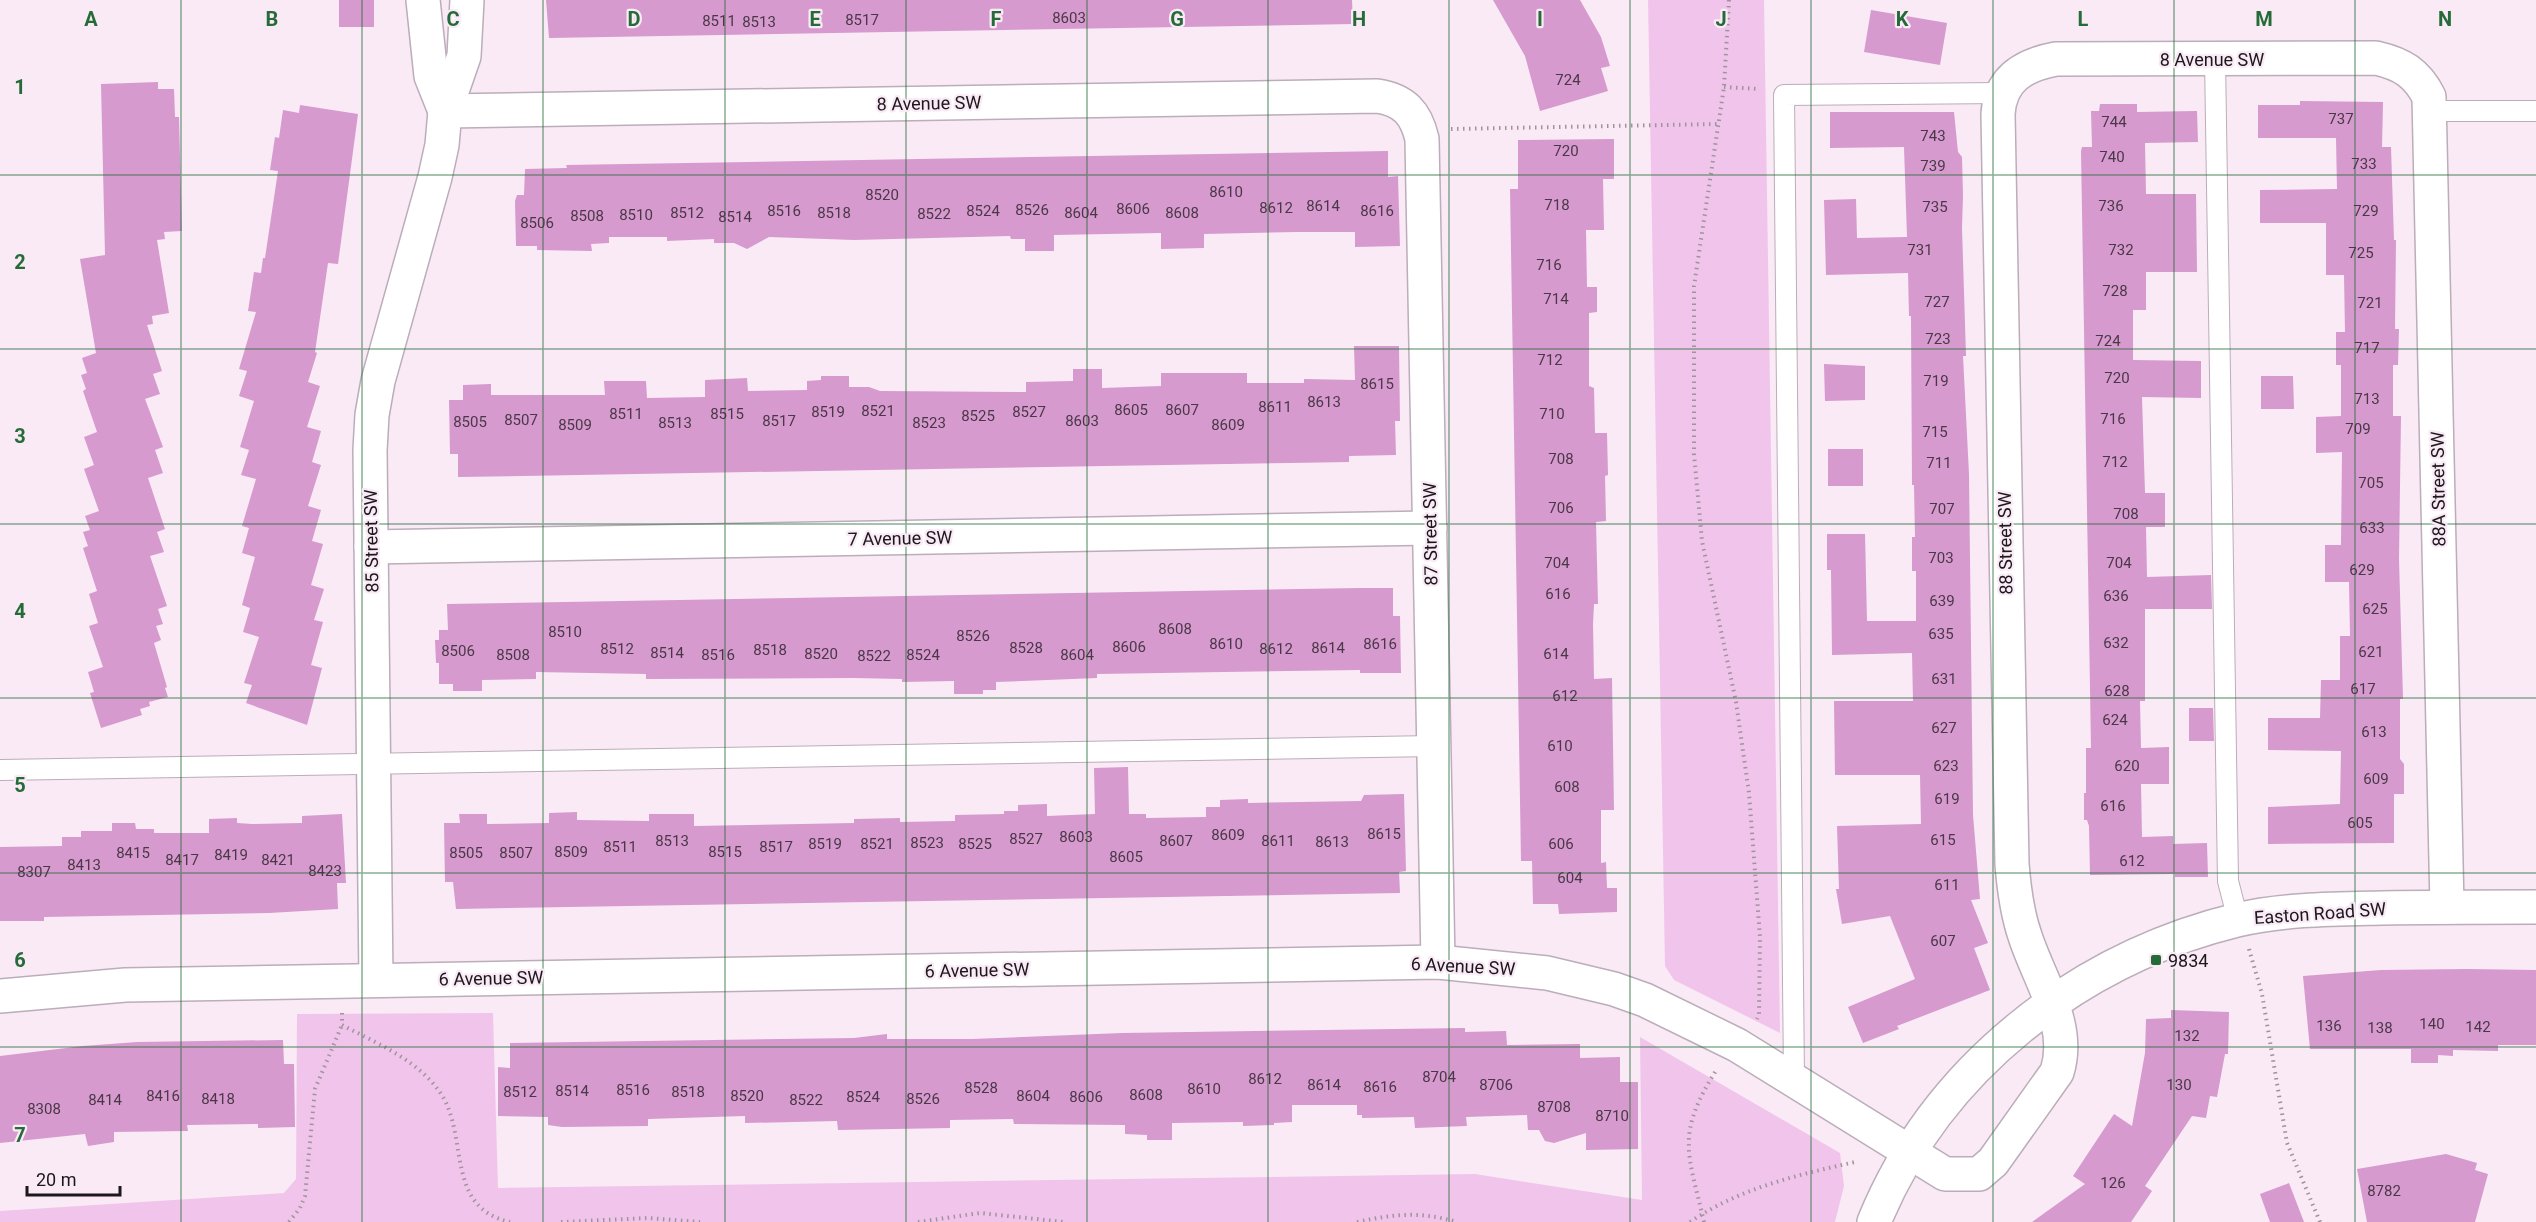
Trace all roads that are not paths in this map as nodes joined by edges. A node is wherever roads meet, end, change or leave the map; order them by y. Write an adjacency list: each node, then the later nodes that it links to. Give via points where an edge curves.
1 (423, 0): 6 (street, 85 Street SW, via 431,76)
2 (467, 0): 6 (street, 85 Street SW, via 464,56)
3 (2215, 59): 4 (street, 8 Avenue SW, via 2376,57 2395,62); 5 (street, 8 Avenue SW, via 2056,59 2036,63); 17 (lane, via 2228,881)
4 (2416, 76): 7 (street, 88A Street SW, via 2429,97)
5 (2005, 86): 21 (street, 88 Street SW, via 1998,114 2010,838 2019,915); 22 (lane, via 1784,95)
6 (445, 111): 9 (street, 8 Avenue SW, via 1377,96 1391,98); 11 (street, 85 Street SW, via 435,177 372,415)
7 (2431, 111): 8 (lane); 16 (street, 88A Street SW)
8 (2536, 111)
9 (1415, 119): 10 (street, 87 Street SW)
10 (1430, 528): 11 (street, 7 Avenue SW); 12 (street, 87 Street SW)
11 (371, 547): 13 (street, 85 Street SW)
12 (1434, 746): 13 (lane); 18 (street, 87 Street SW)
13 (373, 764): 14 (lane); 19 (street, 85 Street SW)
14 (0, 770)
15 (2536, 906): 16 (street, Easton Road SW)
16 (2447, 907): 17 (street, Easton Road SW, via 2340,908)
17 (2238, 920): 21 (street, Easton Road SW, via 2130,958)
18 (1438, 962): 19 (street, 6 Avenue SW); 22 (street, 6 Avenue SW, via 1547,973 1614,989 1685,1018)
19 (376, 980): 20 (street, 6 Avenue SW, via 125,985)
20 (0, 996)
21 (2051, 1003): 23 (street, Easton Road SW, via 1973,1070); 23 (street, via 2062,1044 2057,1072 1993,1162 1979,1174 1953,1176)
22 (1794, 1078): 23 (street, 6 Avenue SW)
23 (1909, 1153): 24 (street, Easton Road SW)
24 (1875, 1222)

